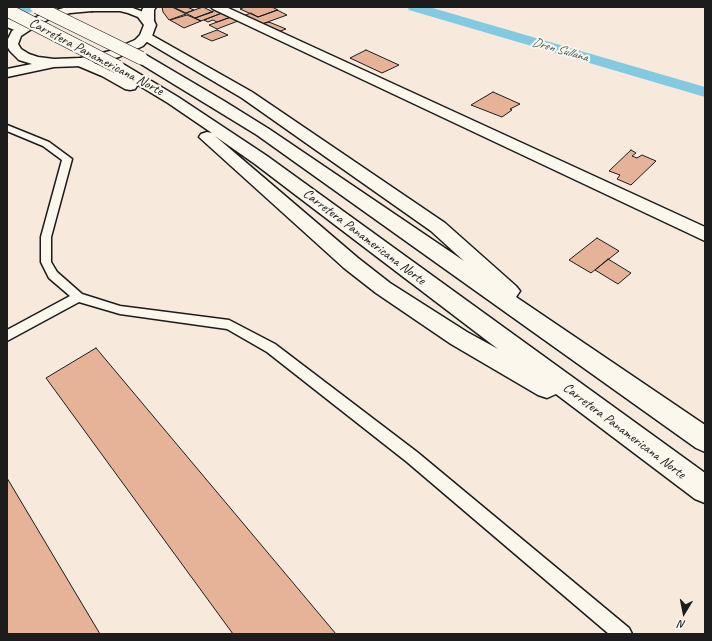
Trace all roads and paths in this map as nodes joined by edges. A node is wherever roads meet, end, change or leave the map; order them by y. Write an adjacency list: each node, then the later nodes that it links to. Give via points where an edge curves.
1 (37, 7): 18 (main road, Carretera Panamericana Norte, bridge, via 141,58 263,132)
2 (91, 7): 3 (main road); 9 (main road, via 52,15)
3 (106, 7): 8 (main road, via 142,15)
4 (150, 7): 8 (main road)
5 (217, 7): 15 (main road)
6 (7, 10): 19 (main road, Carretera Panamericana Norte, bridge, via 118,66 174,100 261,160)
7 (7, 22): 9 (main road)
8 (147, 28): 11 (main road, via 133,46 114,54); 18 (main road, via 438,227)
9 (22, 29): 10 (main road, via 16,34)
10 (10, 46): 12 (main road, via 24,57)
11 (81, 62): 12 (main road); 19 (main road, via 133,88 199,131 352,263 409,305 494,359)
12 (54, 63): 13 (main road)
13 (7, 73)
14 (7, 128): 16 (lane, via 46,144 67,159 46,236 46,262 53,275)
15 (705, 235)
16 (78, 297): 17 (lane); 22 (lane, via 120,310 229,325 271,348 412,457)
17 (7, 336)
18 (578, 354): 20 (main road, Carretera Panamericana Norte)
19 (604, 416): 21 (main road, Carretera Panamericana Norte)
20 (705, 440)
21 (705, 490)
22 (623, 634)

